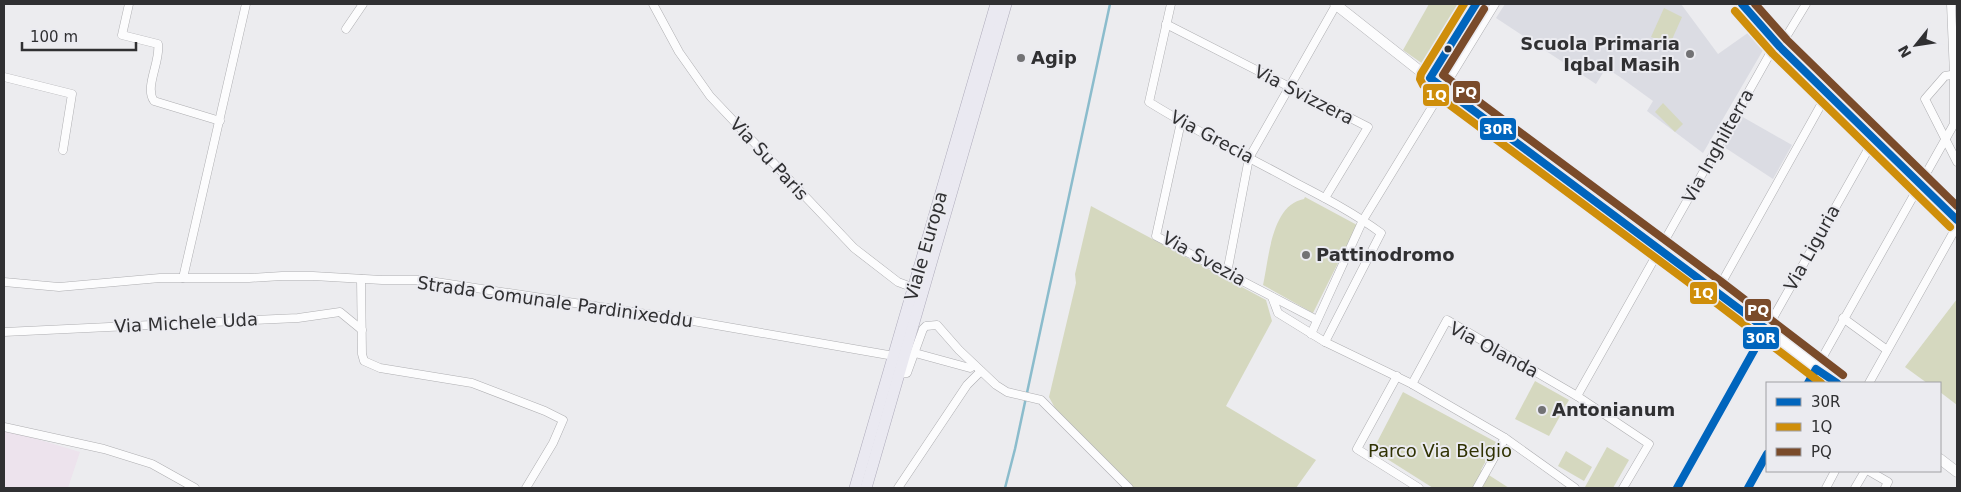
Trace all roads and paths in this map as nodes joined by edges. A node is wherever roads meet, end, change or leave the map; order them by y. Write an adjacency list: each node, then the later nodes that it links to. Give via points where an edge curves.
1 (129, 4): 23 (street, via 122,35 158,44 150,96 154,101)
2 (246, 4): 23 (street)
3 (363, 4): 15 (street)
4 (653, 4): 40 (street, Via Su Paris, via 679,52 710,96 854,248 898,282)
5 (996, 4): 40 (main road, Viale Europa)
6 (1006, 4): 56 (main road, Viale Europa)
7 (1171, 4): 14 (street, Via Grecia)
8 (1335, 4): 19 (street); 20 (street)
9 (1476, 4): 19 (street)
10 (1495, 4): 21 (street)
11 (1742, 4): 16 (street)
12 (1806, 4): 16 (street, Via Inghilterra)
13 (1951, 4): 17 (street)
14 (1166, 24): 20 (street, Via Svizzera); 24 (street, Via Grecia, via 1149,102)
15 (346, 29)
16 (1778, 45): 22 (street); 35 (street, Via Inghilterra)
17 (1956, 74): 25 (street, via 1954,124); 25 (street, via 1945,76 1925,99)
18 (4, 77): 27 (street, via 72,94)
19 (1430, 78): 21 (street)
20 (1289, 88): 28 (street); 31 (street, Via Svizzera, via 1368,127)
21 (1444, 90): 32 (street); 35 (street)
22 (1827, 94): 26 (street); 41 (street)
23 (220, 121): 37 (street)
24 (1181, 122): 28 (street, Via Grecia); 36 (street, Via Svezia, via 1156,236)
25 (1945, 138): 29 (street); 30 (street)
26 (1874, 139): 30 (street); 45 (street, Via Liguria)
27 (62, 150)
28 (1249, 158): 31 (street, Via Grecia); 36 (street)
29 (1957, 162)
30 (1920, 184): 33 (street); 43 (street)
31 (1325, 198): 32 (street, Via Grecia)
32 (1363, 220): 44 (street); 49 (street, Via Grecia, via 1381,233)
33 (1957, 220)
34 (1957, 226): 50 (street)
35 (1660, 250): 41 (street); 62 (street)
36 (1227, 273): 42 (street, Via Svezia)
37 (183, 278): 38 (street, Strada Comunale Pardinixeddu, via 313,276); 39 (street, Strada Comunale Pardinixeddu, via 59,287)
38 (361, 279): 46 (street); 52 (street, Strada Comunale Pardinixeddu, via 433,282 693,321)
39 (4, 282)
40 (914, 288): 52 (main road, Viale Europa)
41 (1717, 291): 45 (street)
42 (1272, 297): 44 (street, Via Svezia); 48 (street, via 1278,314)
43 (1843, 318): 50 (street); 54 (street)
44 (1317, 320): 48 (street)
45 (1766, 329): 54 (street); 81 (street, Via Liguria)
46 (362, 330): 47 (street, Via Michele Uda, via 340,312 298,318); 72 (street, via 364,361 380,368 472,383 563,420)
47 (4, 332)
48 (1311, 334): 49 (street)
49 (1326, 342): 57 (street)
50 (1887, 350): 60 (street)
51 (915, 353): 53 (street, via 970,368); 53 (street, via 923,329 937,325); 56 (street, via 907,373)
52 (894, 356): 73 (main road, Viale Europa)
53 (974, 365): 55 (street)
54 (1816, 369): 58 (street); 59 (street)
55 (981, 371): 75 (street, via 967,386); 76 (street, via 1006,392 1041,400)
56 (900, 374): 74 (main road, Viale Europa)
57 (1397, 376): 61 (street); 77 (street, via 1357,449)
58 (1809, 382)
59 (1836, 382)
60 (1870, 382)
61 (1412, 384): 62 (street, Via Olanda, via 1447,320); 64 (street)
62 (1577, 396): 80 (street, Via Olanda, via 1650,444)
63 (4, 427): 71 (street, via 104,449 152,464)
64 (1505, 438): 78 (street); 79 (street)
65 (1766, 456): 82 (street)
66 (1941, 460): 70 (street)
67 (1834, 472): 83 (street)
68 (1864, 472): 84 (street)
69 (1871, 472): 85 (street, via 1888,482)
70 (1957, 472)
71 (195, 488)
72 (526, 488)
73 (855, 488)
74 (866, 488)
75 (898, 488)
76 (1129, 488)
77 (1419, 488)
78 (1477, 488)
79 (1575, 488)
80 (1623, 488)
81 (1677, 488)
82 (1748, 488)
83 (1826, 488)
84 (1855, 488)
85 (1885, 488)

